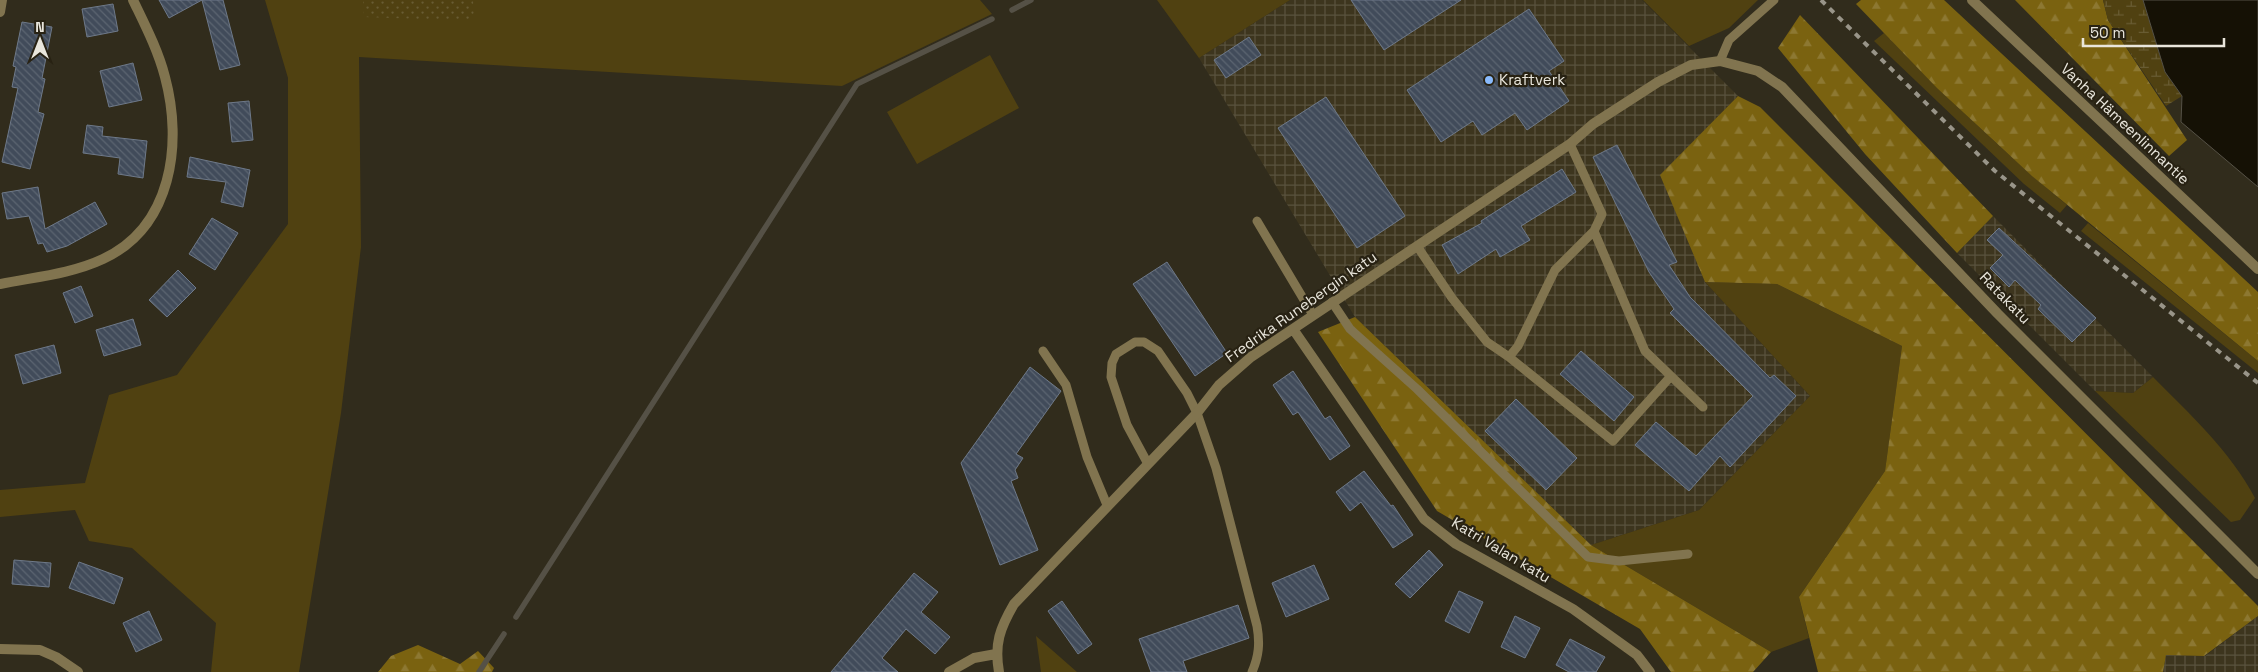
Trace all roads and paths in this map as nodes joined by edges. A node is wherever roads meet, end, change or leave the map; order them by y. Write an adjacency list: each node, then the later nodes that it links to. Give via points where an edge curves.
1 (2, 0): 5 (street)
2 (133, 0): 12 (street, via 165,77 171,107 173,138 165,190 141,230 126,246 74,270)
3 (1774, 0): 6 (lane, via 1729,40)
4 (1972, 0): 11 (street, Vanha Hämeenlinnantie)
5 (0, 12)
6 (1720, 61): 7 (street, Fredrika Runebergin katu, via 1691,65 1658,82 1593,124); 24 (street, Ratakatu, via 1758,71 1782,87 1998,314)
7 (1570, 144): 9 (lane, via 1602,214); 10 (street, Fredrika Runebergin katu)
8 (1257, 221): 14 (lane)
9 (1594, 231): 17 (lane, via 1555,270 1518,346); 18 (lane, via 1645,351)
10 (1417, 246): 13 (street, Fredrika Runebergin katu); 17 (lane, via 1487,342)
11 (2258, 269)
12 (0, 284)
13 (1332, 302): 14 (street, Fredrika Runebergin katu); 23 (lane, via 1350,329 1417,388 1588,557 1619,561)
14 (1313, 314): 15 (street, Fredrika Runebergin katu)
15 (1293, 329): 20 (street, Fredrika Runebergin katu, via 1251,357 1220,385); 31 (street, Katri Valan katu, via 1424,519 1456,544 1573,609 1637,655)
16 (1043, 351): 22 (lane, via 1066,385 1087,456)
17 (1509, 357): 18 (lane, via 1613,441)
18 (1671, 376): 19 (lane)
19 (1704, 407)
20 (1197, 413): 21 (street, Fredrika Runebergin katu); 21 (lane, via 1158,351 1144,342 1135,342 1116,354 1111,377 1127,425); 30 (lane, via 1216,468 1257,626 1260,641)
21 (1148, 464): 22 (street, Fredrika Runebergin katu)
22 (1108, 505): 26 (street, Fredrika Runebergin katu, via 1014,604 1001,627)
23 (1688, 554)
24 (2258, 574)
25 (0, 649): 27 (street, via 40,650)
26 (996, 654): 28 (street, via 974,658); 29 (street, Fredrika Runebergin katu)
27 (78, 672)
28 (948, 672)
29 (999, 672)
30 (1252, 672)
31 (1650, 672)

